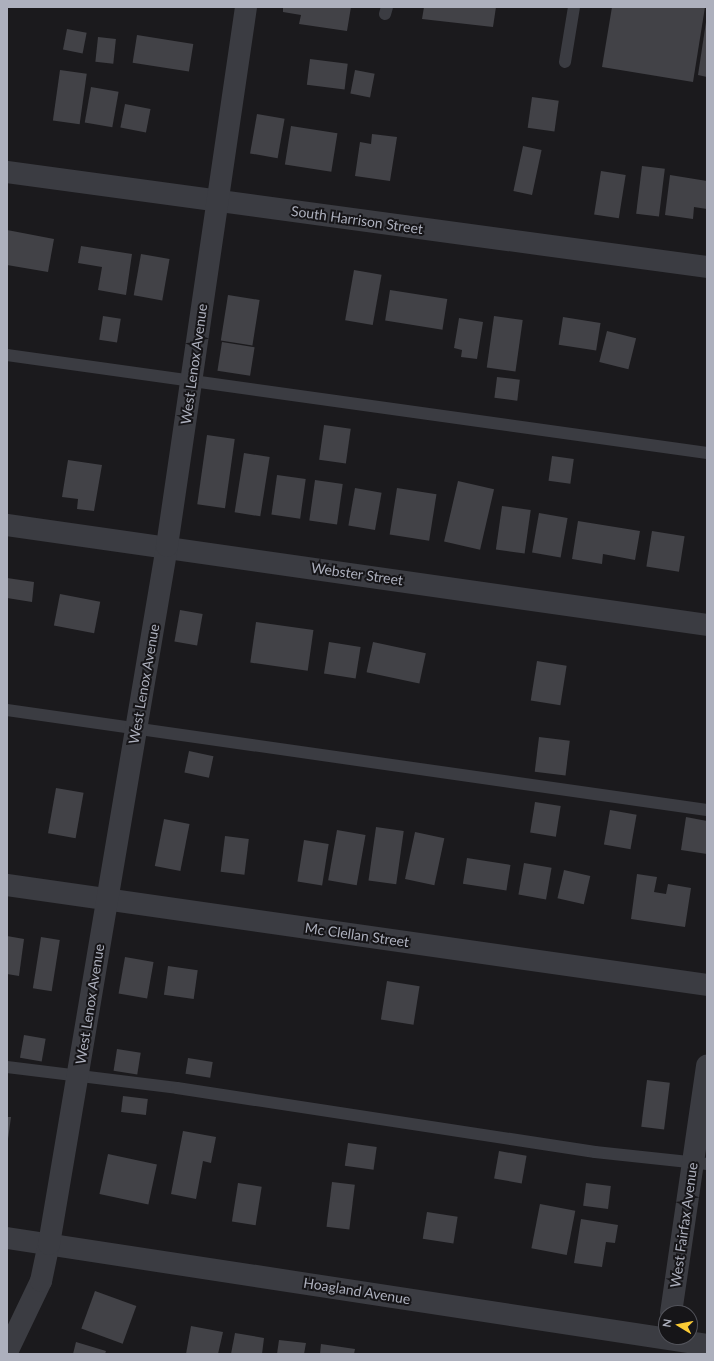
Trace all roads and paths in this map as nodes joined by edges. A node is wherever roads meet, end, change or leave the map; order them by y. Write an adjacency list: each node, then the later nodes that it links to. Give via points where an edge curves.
1 (246, 7): 5 (street, West Lenox Avenue)
2 (574, 7): 3 (lane)
3 (565, 62)
4 (7, 172): 5 (street, South Harrison Street)
5 (217, 201): 6 (street, South Harrison Street); 8 (street, West Lenox Avenue)
6 (707, 267)
7 (7, 355): 8 (lane)
8 (191, 381): 9 (lane); 11 (street, West Lenox Avenue)
9 (707, 454)
10 (7, 525): 11 (street, Webster Street)
11 (167, 546): 12 (street, Webster Street); 14 (street, West Lenox Avenue)
12 (707, 625)
13 (7, 710): 14 (lane)
14 (136, 728): 15 (lane); 17 (street, West Lenox Avenue)
15 (707, 810)
16 (7, 885): 17 (street, Mc Clellan Street)
17 (108, 899): 18 (street, Mc Clellan Street); 21 (street, West Lenox Avenue)
18 (707, 985)
19 (707, 1066): 22 (street, West Fairfax Avenue)
20 (7, 1067): 21 (lane)
21 (78, 1077): 22 (lane, via 177,1088 595,1152); 24 (street, West Lenox Avenue)
22 (700, 1163): 25 (street, West Fairfax Avenue)
23 (7, 1238): 24 (street, Hoagland Avenue)
24 (49, 1244): 26 (street, Hoagland Avenue); 27 (street, West Lenox Avenue, via 41,1281)
25 (673, 1305)
26 (658, 1342)
27 (7, 1352)

